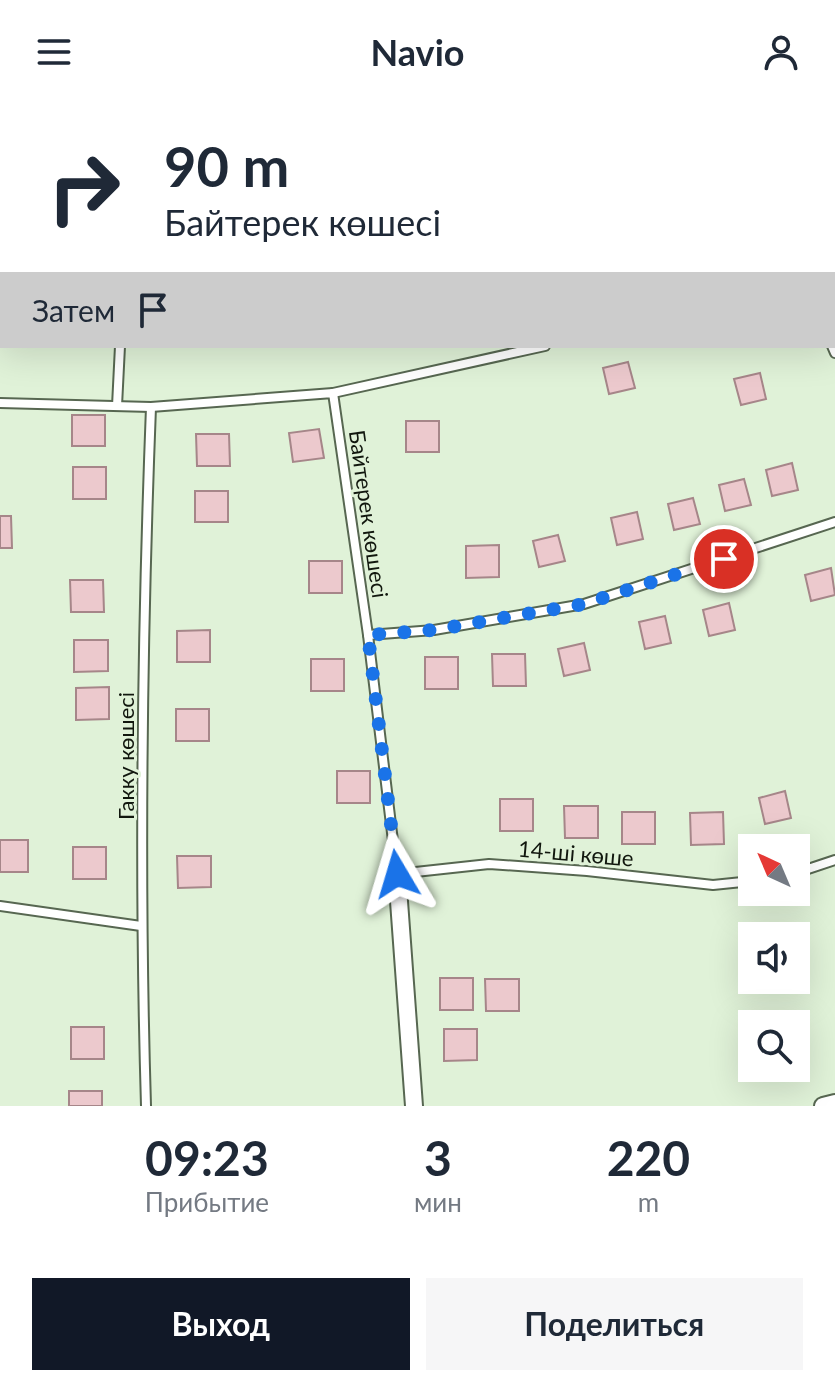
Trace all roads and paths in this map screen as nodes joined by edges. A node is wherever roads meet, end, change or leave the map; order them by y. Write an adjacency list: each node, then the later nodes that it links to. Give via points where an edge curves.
1 (120, 348): 5 (lane)
2 (536, 348): 3 (lane)
3 (333, 393): 6 (lane); 8 (lane, Байтерек көшесі)
4 (0, 403): 5 (lane)
5 (117, 406): 6 (lane)
6 (151, 407): 14 (lane, Гакку көшесі)
7 (835, 522): 8 (lane, via 584,604 434,630)
8 (368, 635): 11 (lane, Байтерек көшесі)
9 (835, 860): 10 (lane)
10 (810, 868)
11 (397, 874): 12 (lane, 14-ші көше, via 489,864 713,885); 17 (street)
12 (738, 882)
13 (0, 906): 14 (lane)
14 (141, 926): 16 (lane, Гакку көшесі)
15 (835, 1103): 18 (street)
16 (146, 1106)
17 (414, 1106)
18 (823, 1106)

